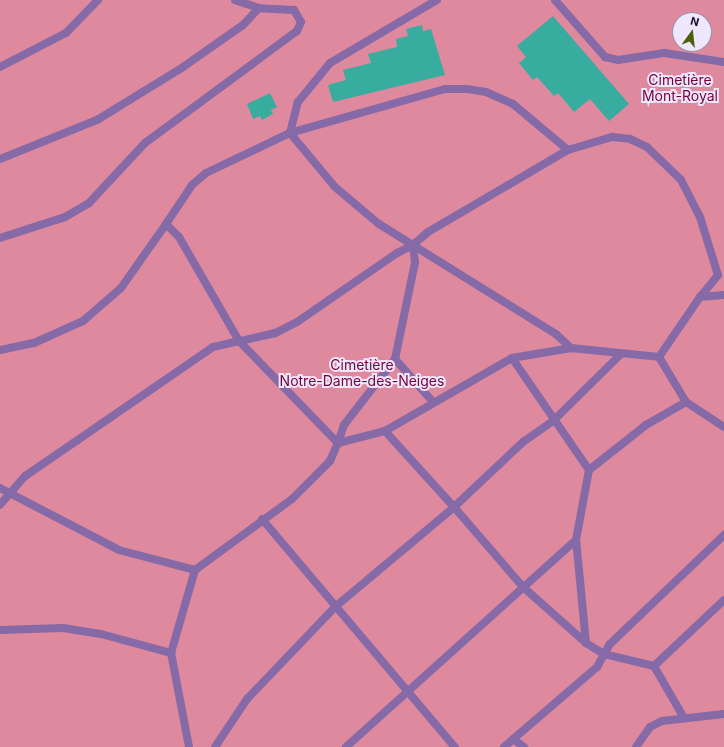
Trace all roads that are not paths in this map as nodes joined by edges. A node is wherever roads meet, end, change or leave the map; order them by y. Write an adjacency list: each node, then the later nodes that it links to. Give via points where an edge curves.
1 (98, 0): 7 (lane, via 66,33)
2 (235, 0): 5 (lane)
3 (436, 0): 8 (lane, via 330,63 298,102)
4 (555, 0): 6 (lane, via 605,57 618,60 664,53)
5 (259, 8): 10 (lane, via 243,25 183,67 97,120); 12 (lane, via 294,10 301,22 297,31 145,143 89,203 65,217)
6 (724, 62)
7 (0, 67)
8 (290, 133): 9 (lane, via 445,89 466,89 486,92 513,104); 11 (lane, via 206,173 192,185); 13 (lane, via 335,187 379,224)
9 (568, 150): 13 (lane, via 428,232); 15 (lane, via 612,137 630,139 647,147 681,180 700,217)
10 (0, 158)
11 (166, 224): 18 (lane, via 179,237); 20 (lane, via 121,288 84,321 34,343)
12 (0, 238)
13 (414, 245): 18 (lane, via 397,253 297,322); 19 (lane, via 556,334); 24 (lane, via 415,262)
14 (724, 269): 15 (lane)
15 (718, 275): 17 (lane)
16 (724, 295): 17 (lane)
17 (700, 297): 22 (lane)
18 (239, 341): 30 (lane); 33 (lane, via 213,348 124,407 25,476)
19 (571, 348): 21 (lane); 23 (lane)
20 (0, 350)
21 (620, 355): 22 (lane); 27 (lane)
22 (659, 357): 26 (lane)
23 (512, 358): 25 (lane); 27 (lane)
24 (394, 359): 25 (lane); 30 (lane, via 344,425)
25 (433, 402): 29 (lane)
26 (686, 402): 28 (lane); 31 (lane, via 646,425)
27 (553, 421): 31 (lane); 35 (lane, via 523,442)
28 (724, 427)
29 (385, 431): 30 (lane); 35 (lane)
30 (338, 443): 36 (lane, via 330,462 314,479)
31 (589, 470): 38 (lane)
32 (0, 488): 33 (lane)
33 (10, 494): 34 (lane); 39 (lane, via 119,550)
34 (0, 505)
35 (454, 506): 40 (lane); 42 (lane)
36 (262, 519): 39 (lane); 42 (lane)
37 (724, 535): 46 (lane, via 610,644)
38 (576, 540): 40 (lane); 44 (lane)
39 (195, 570): 45 (lane)
40 (522, 587): 44 (lane); 48 (lane)
41 (724, 600): 47 (lane)
42 (335, 607): 48 (lane); 53 (lane, via 247,699)
43 (0, 630): 45 (lane, via 64,628 101,634)
44 (586, 643): 46 (lane)
45 (171, 653): 52 (lane)
46 (604, 654): 47 (lane); 51 (lane, via 596,667)
47 (654, 666): 50 (lane)
48 (409, 690): 54 (lane); 55 (lane)
49 (724, 714): 50 (lane)
50 (684, 718): 58 (lane, via 650,727)
51 (513, 739): 56 (lane); 57 (lane)
52 (189, 747)
53 (215, 747)
54 (346, 747)
55 (455, 747)
56 (504, 747)
57 (524, 747)
58 (636, 747)

